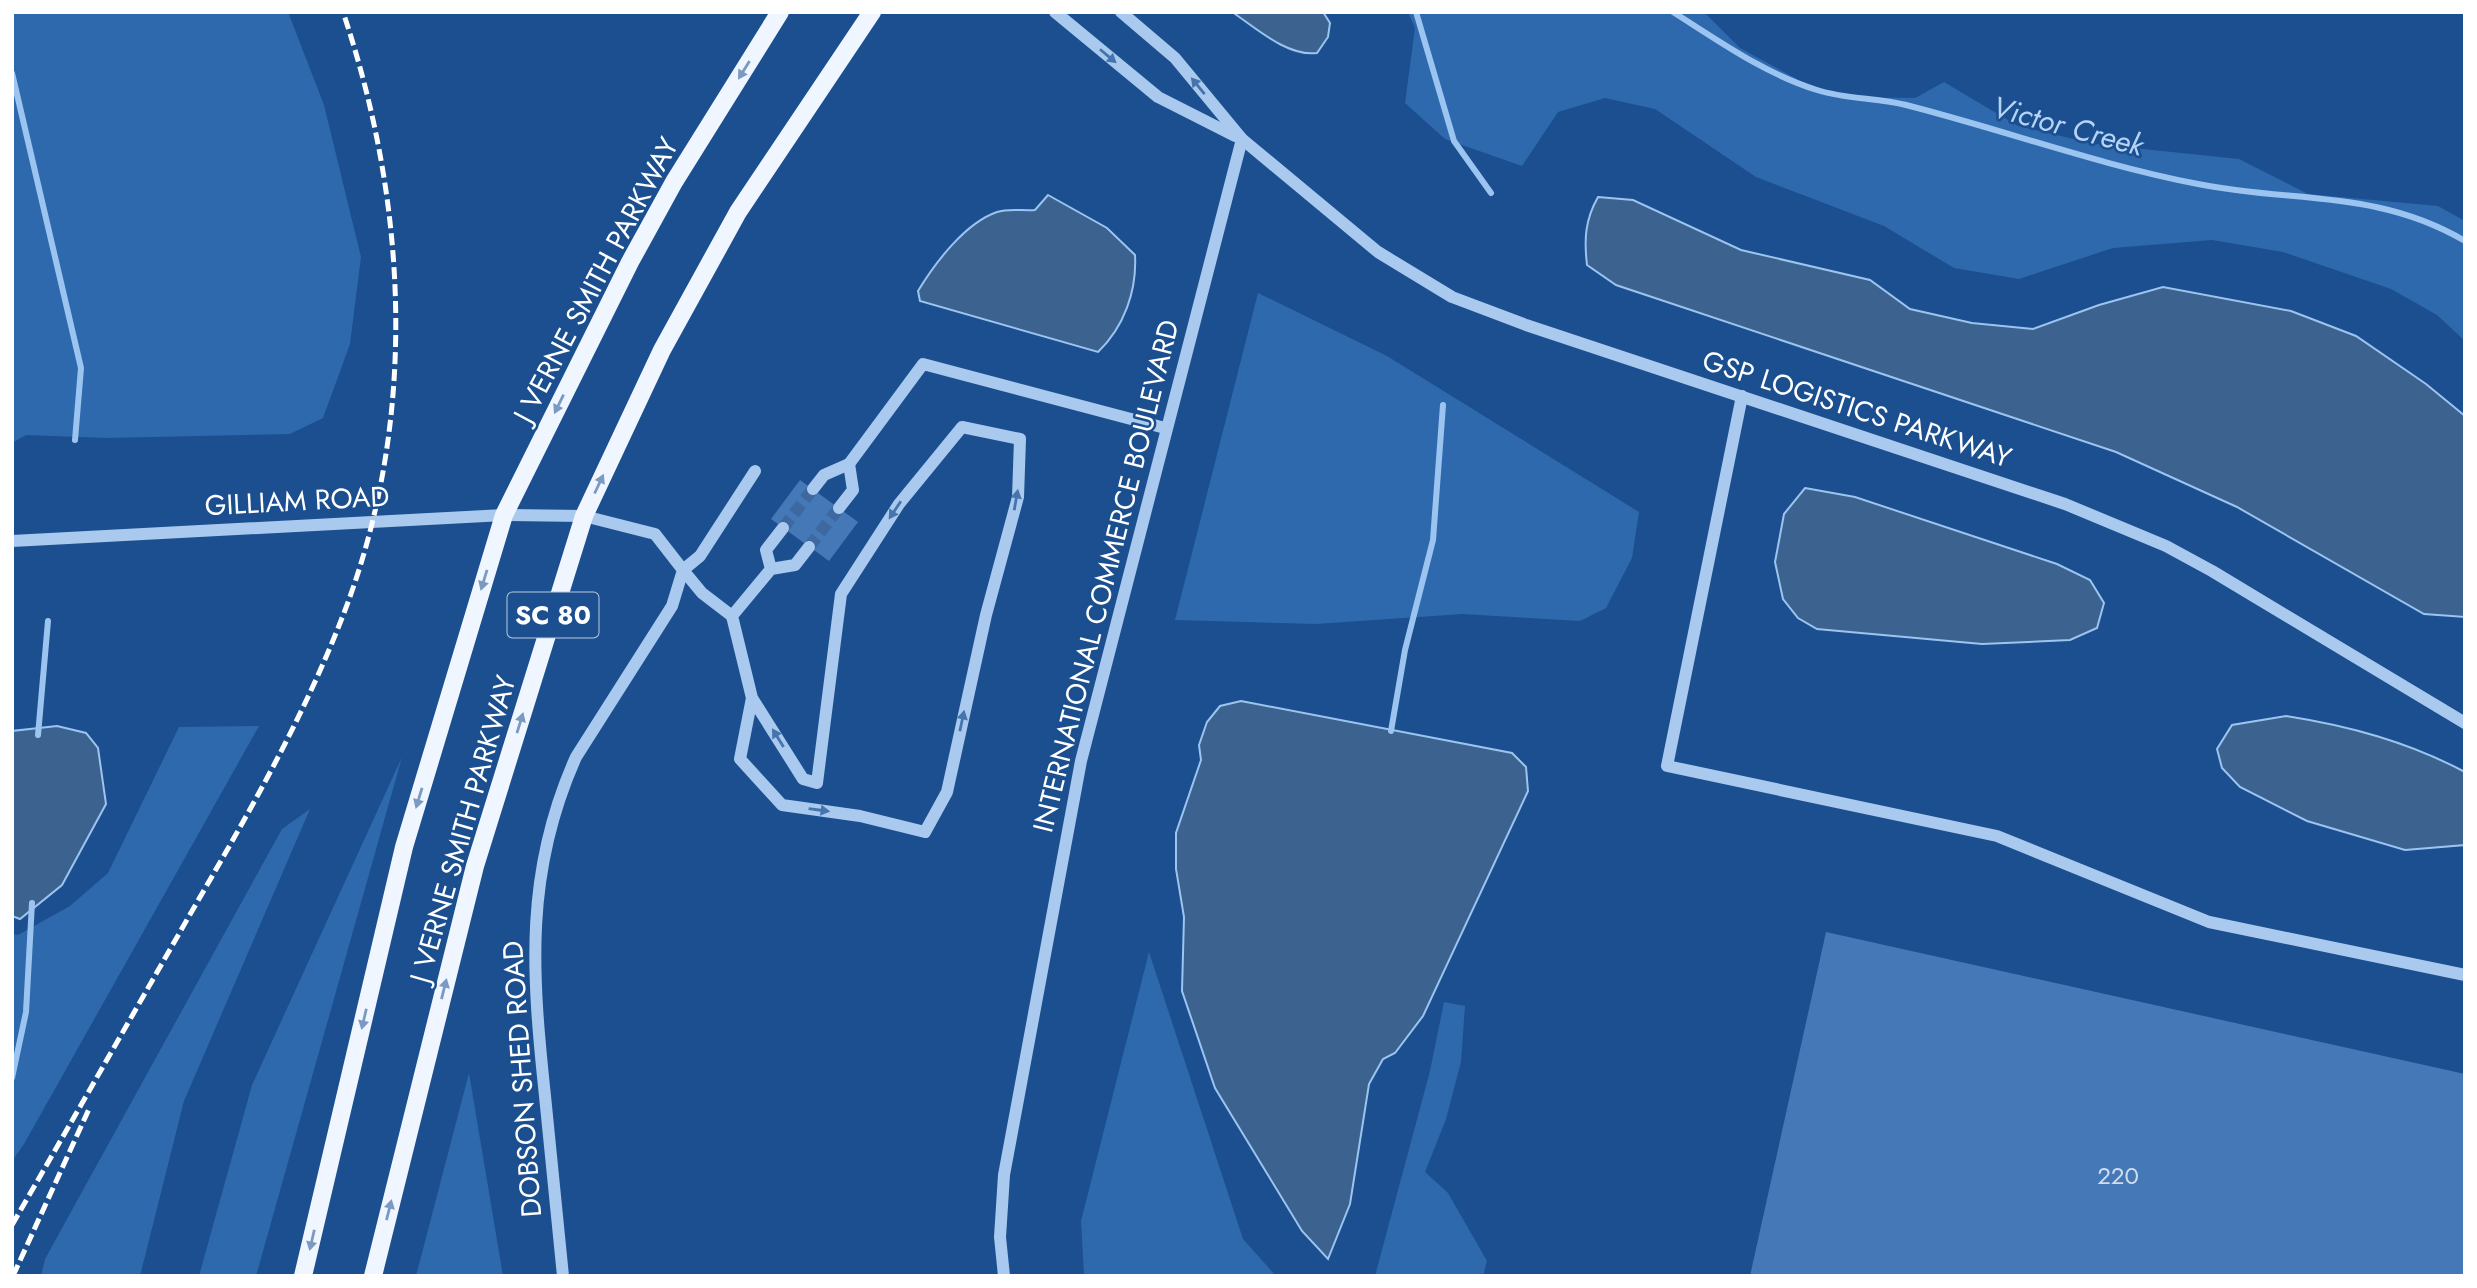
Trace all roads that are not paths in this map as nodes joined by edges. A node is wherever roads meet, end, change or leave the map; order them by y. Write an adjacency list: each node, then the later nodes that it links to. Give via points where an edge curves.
1 (780, 12): 12 (main road, J VERNE SMITH PARKWAY / SC 80, one-way to 12, via 630,262)
2 (872, 12): 13 (main road, J VERNE SMITH PARKWAY / SC 80, one-way to 2, via 662,350 738,212)
3 (1055, 12): 5 (street, GSP LOGISTICS PARKWAY, one-way to 5, via 1158,97)
4 (1121, 12): 5 (street, GSP LOGISTICS PARKWAY, one-way to 4, via 1175,58)
5 (1242, 139): 6 (street, GSP LOGISTICS PARKWAY, via 1378,252 1452,297 1526,326); 7 (street, INTERNATIONAL COMMERCE BOULEVARD)
6 (1742, 396): 21 (street, GSP LOGISTICS PARKWAY, via 2065,504 2166,546); 22 (street, via 1667,766 1997,836 2209,922)
7 (1165, 428): 8 (street, via 923,364); 26 (street, INTERNATIONAL COMMERCE BOULEVARD, via 1080,761 1004,1175 1000,1237)
8 (849, 464): 10 (street, via 824,475); 11 (street, via 853,490)
9 (755, 471): 18 (street, via 700,556)
10 (813, 489)
11 (839, 508)
12 (504, 515): 13 (street, GILLIAM ROAD); 15 (street, GILLIAM ROAD); 23 (main road, J VERNE SMITH PARKWAY / SC 80, one-way to 23, via 404,847)
13 (584, 516): 18 (street, via 655,534); 24 (main road, J VERNE SMITH PARKWAY / SC 80, one-way to 13, via 475,866)
14 (783, 528): 17 (street, via 766,550)
15 (12, 541)
16 (809, 547): 17 (street, via 795,565)
17 (771, 569): 19 (street)
18 (683, 570): 19 (street, via 702,593); 25 (street, DOBSON SHED ROAD, via 672,606 571,769 557,806 538,898 534,990)
19 (732, 616): 20 (street)
20 (752, 698): 20 (street, one-way to 20, via 740,759 782,805 860,816 925,832 947,792 986,615 1018,497 1020,439 962,427 899,504 841,594 817,783 803,779)
21 (2465, 723)
22 (2465, 975)
23 (303, 1276)
24 (373, 1276)
25 (564, 1276)
26 (1004, 1276)

